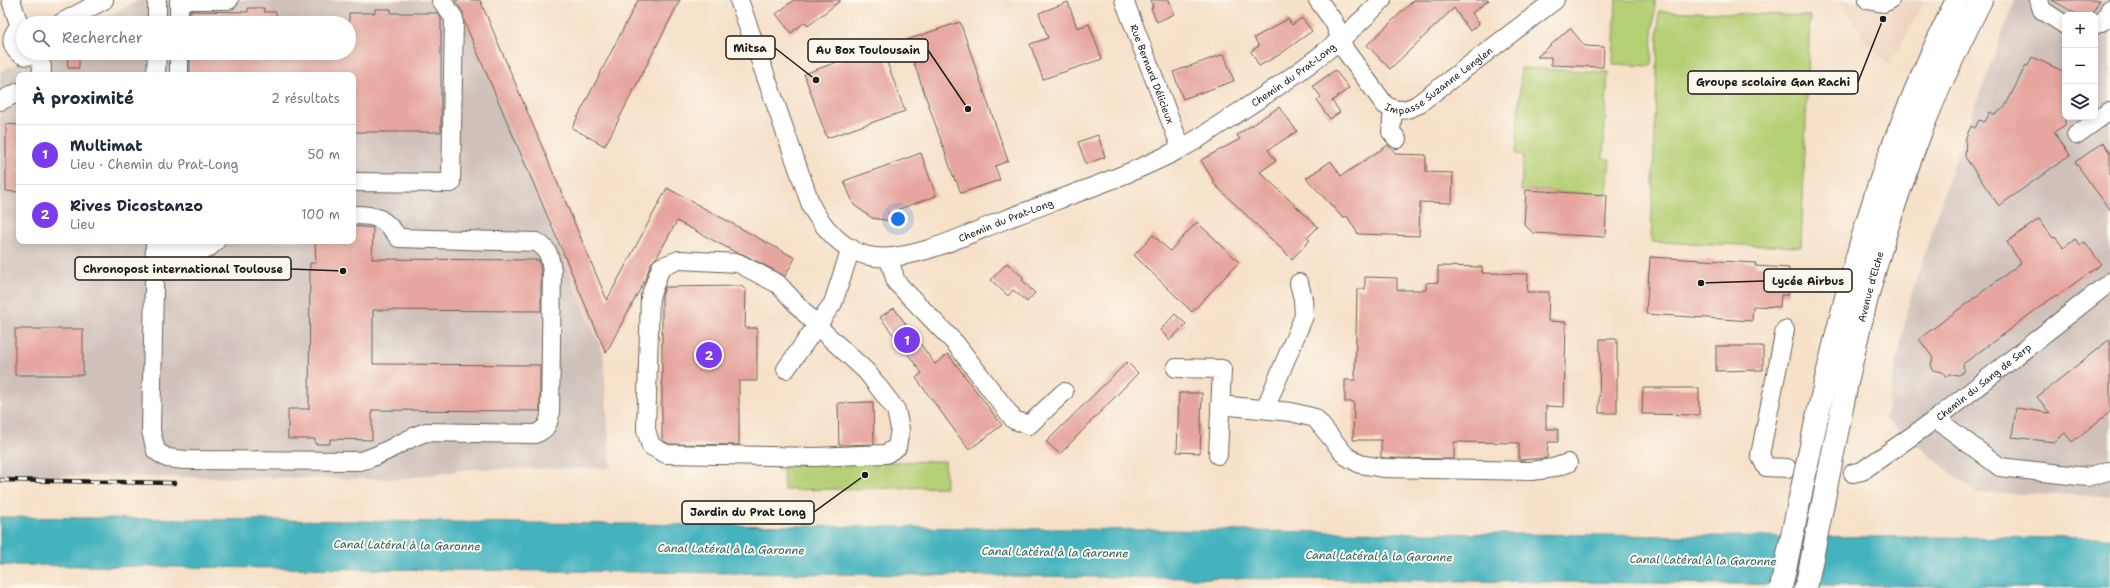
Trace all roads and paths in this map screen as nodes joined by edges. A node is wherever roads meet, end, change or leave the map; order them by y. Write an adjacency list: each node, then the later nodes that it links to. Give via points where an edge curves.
1 (11, 0): 17 (street)
2 (104, 0): 18 (street)
3 (157, 0): 19 (street)
4 (229, 0): 20 (street, via 179,0)
5 (441, 0): 39 (street, via 454,18 451,184)
6 (739, 0): 43 (street, Chemin du Prat-Long, via 812,208 834,238)
7 (1124, 0): 38 (street, Rue Bernard Délicieux)
8 (1318, 0): 24 (street, Impasse Suzanne Lenglen, via 1334,22)
9 (1382, 0): 24 (street, Chemin du Prat-Long)
10 (1554, 0): 34 (street, Impasse Suzanne Lenglen, via 1416,105 1405,110)
11 (1868, 0): 12 (street, via 1884,3)
12 (1890, 0)
13 (1957, 0): 60 (highway, Avenue d'Elche, bridge, via 1910,101 1869,216 1832,351)
14 (1981, 0): 61 (highway, Avenue d'Elche, bridge, via 1923,126 1898,195 1854,346)
15 (2039, 0): 21 (street, via 2042,10)
16 (2110, 9): 22 (street, via 2105,20)
17 (18, 16)
18 (74, 16)
19 (157, 16)
20 (179, 16)
21 (2062, 23)
22 (2098, 24)
23 (16, 33): 25 (street)
24 (1341, 39): 34 (street, Impasse Suzanne Lenglen, via 1345,50 1385,105); 38 (street, Chemin du Prat-Long, via 1266,94)
25 (7, 51)
26 (40, 60): 29 (street)
27 (157, 60): 30 (street)
28 (179, 60): 31 (street)
29 (42, 72)
30 (156, 72)
31 (179, 72)
32 (16, 94): 33 (street)
33 (0, 102)
34 (1393, 110): 37 (street, via 1391,132)
35 (2110, 114): 36 (street, via 2108,112)
36 (2076, 135)
37 (1397, 139)
38 (1181, 148): 44 (street, Chemin du Prat-Long, via 1071,195 932,248)
39 (356, 182)
40 (356, 215): 42 (street, via 380,218 399,238 536,242 544,246 549,254 552,272 550,415 549,423 544,430 535,434 426,432 412,436 371,459 356,461 166,458 156,451 151,431)
41 (212, 244): 42 (street, via 206,249)
42 (155, 245)
43 (851, 248): 44 (street, Chemin du Prat-Long, via 863,255); 47 (street, via 833,303)
44 (889, 258): 51 (street, via 896,282 956,344 1014,420 1029,426)
45 (1299, 282): 53 (street, via 1304,316)
46 (2110, 282): 54 (street, Chemin du Sang de Serp)
47 (817, 326): 47 (street, via 778,284 738,263 679,260 661,268 650,297 646,430 651,446 666,454 815,457 886,454 897,447 900,429 896,410 867,372); 50 (street)
48 (1785, 330): 57 (street, via 1760,455 1766,467)
49 (1176, 368): 52 (street, via 1222,369)
50 (786, 369)
51 (1064, 392)
52 (1220, 405): 53 (street); 55 (street)
53 (1265, 409): 56 (street, via 1315,418 1346,456 1360,464 1383,468 1532,471)
54 (1936, 419): 58 (street, via 2000,467 2087,477); 59 (street, Chemin du Sang de Serp, via 1862,471)
55 (1218, 455)
56 (1568, 463)
57 (1786, 468)
58 (2108, 471)
59 (1853, 473)
60 (1781, 588)
61 (1806, 588)

